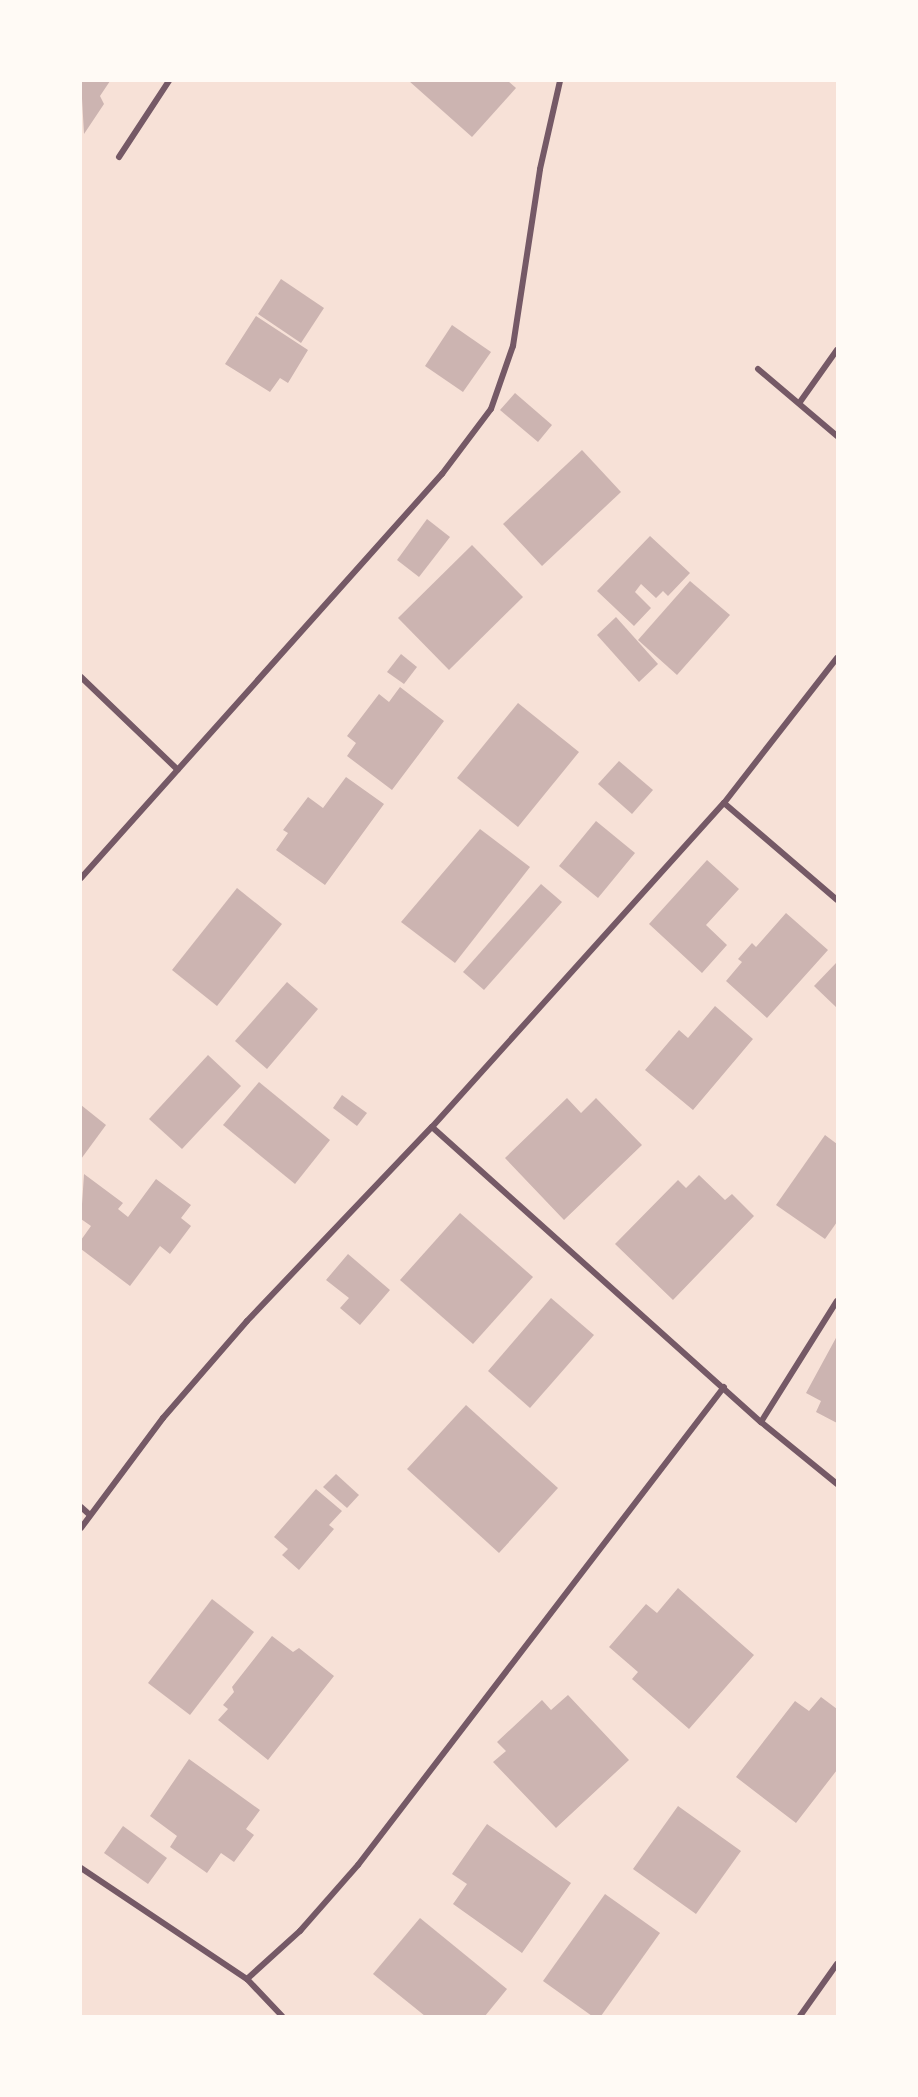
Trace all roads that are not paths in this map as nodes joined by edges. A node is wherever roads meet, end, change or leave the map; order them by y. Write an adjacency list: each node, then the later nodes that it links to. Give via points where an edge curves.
1 (169, 81): 3 (street)
2 (560, 81): 10 (street, via 540,169 513,345 490,409 442,474)
3 (119, 157)
4 (837, 350): 6 (street)
5 (758, 369): 6 (street)
6 (800, 402): 7 (street)
7 (837, 436)
8 (837, 658): 11 (street)
9 (81, 677): 10 (street)
10 (178, 770): 12 (street)
11 (724, 803): 13 (street); 14 (street)
12 (81, 878)
13 (837, 900)
14 (432, 1127): 16 (street); 20 (street, via 246,1321 163,1418)
15 (837, 1300): 17 (street)
16 (724, 1387): 17 (street); 24 (street, via 358,1865 300,1931)
17 (761, 1422): 18 (street)
18 (837, 1484)
19 (81, 1507): 20 (street)
20 (90, 1515): 21 (street)
21 (81, 1528)
22 (81, 1868): 24 (street)
23 (837, 1964): 26 (street)
24 (247, 1979): 25 (street)
25 (282, 2016)
26 (800, 2016)

